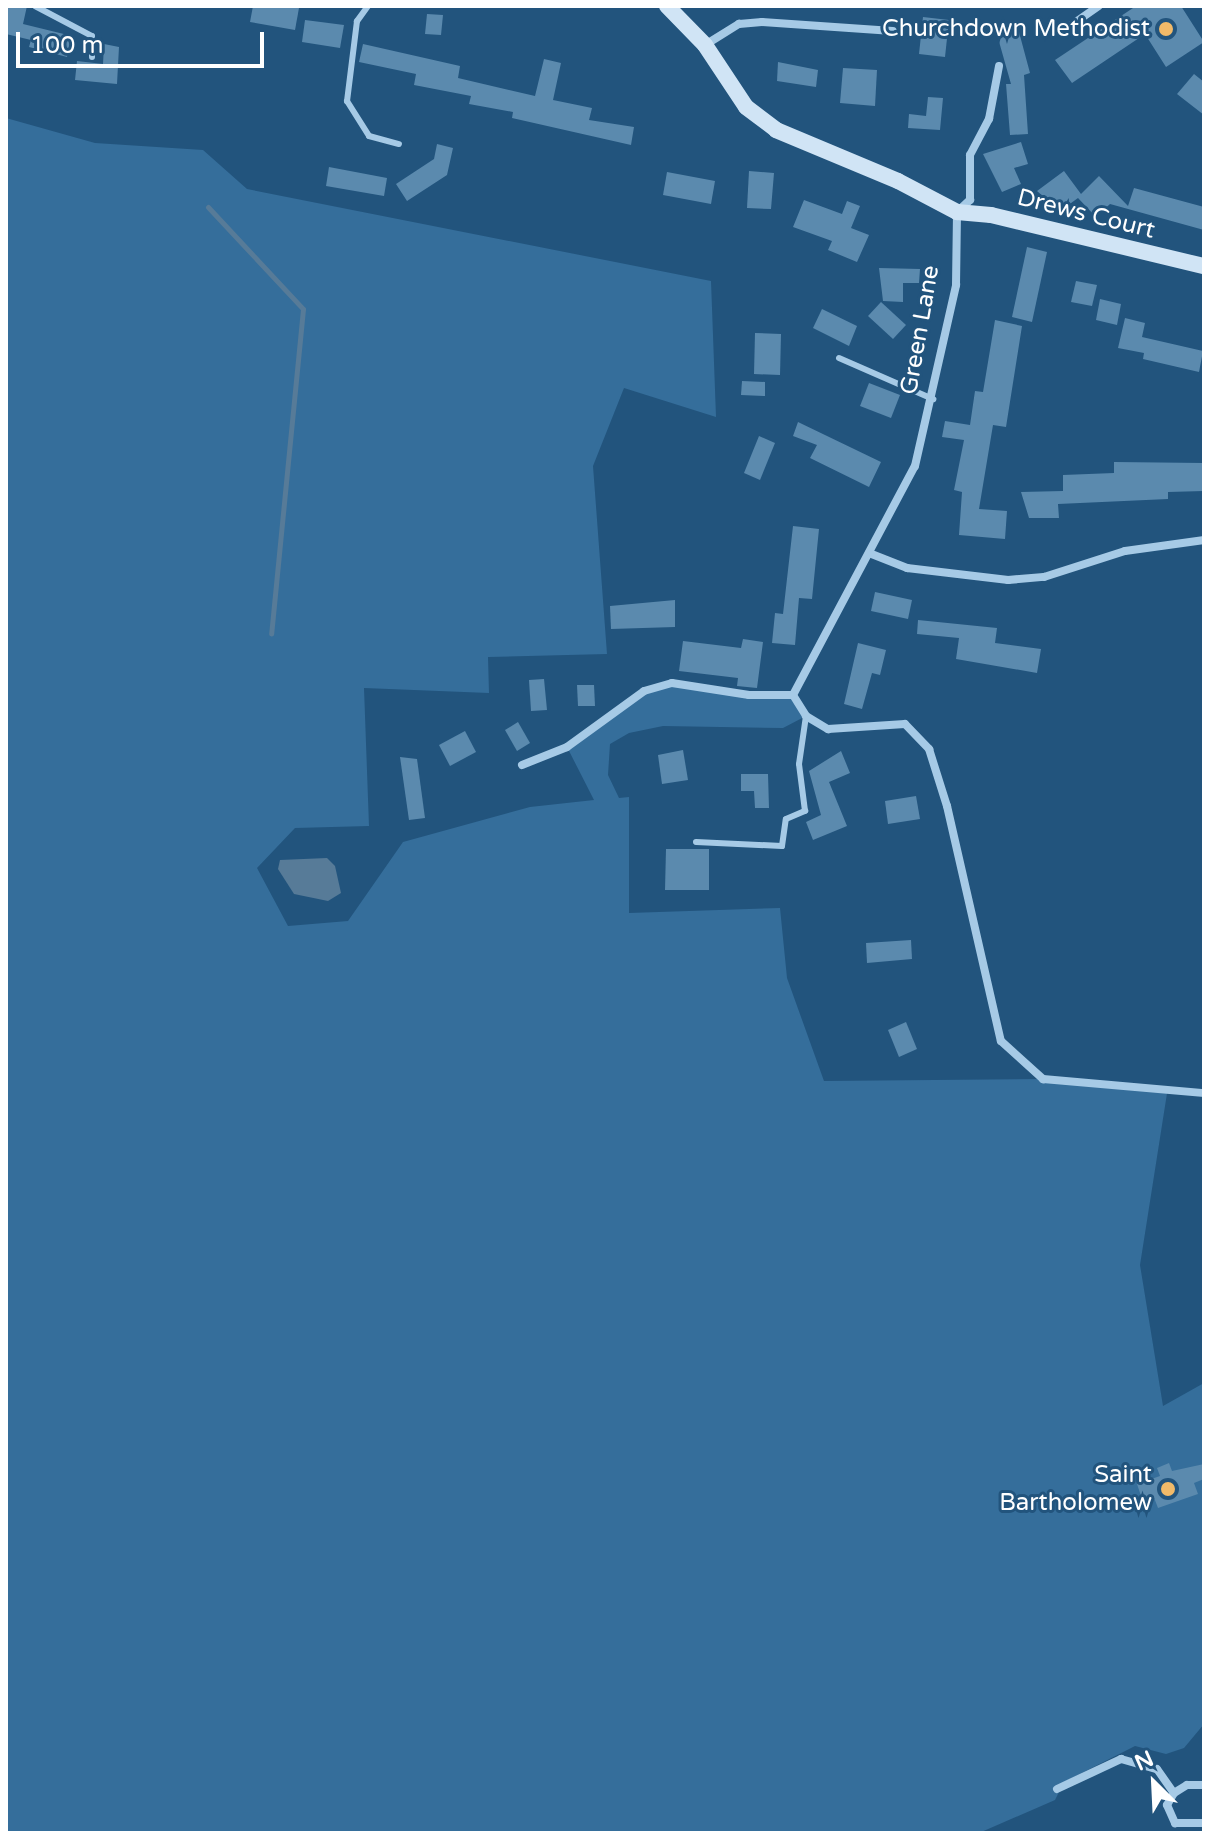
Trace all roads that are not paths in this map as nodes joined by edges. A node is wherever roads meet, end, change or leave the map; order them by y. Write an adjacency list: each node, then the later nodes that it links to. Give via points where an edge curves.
1 (35, 6): 8 (lane, via 92,36)
2 (368, 6): 10 (lane, via 357,21 347,101 369,136)
3 (667, 6): 7 (street)
4 (1099, 6): 5 (street)
5 (1070, 26)
6 (893, 31): 7 (street, via 750,23)
7 (705, 45): 11 (street, via 746,107 776,130)
8 (92, 57)
9 (999, 66): 11 (street, Green Lane, via 989,119 970,155 970,200)
10 (399, 144)
11 (957, 212): 12 (street, Drews Court, via 991,215); 14 (street, Green Lane, via 956,285)
12 (1204, 266)
13 (839, 358): 14 (lane)
14 (933, 399): 16 (street, Green Lane, via 915,466)
15 (1204, 540): 16 (street, via 1125,551 1044,577 1008,580 907,568)
16 (869, 553): 17 (street, Green Lane)
17 (793, 695): 18 (street); 19 (street, via 749,695 672,683 644,691 567,747)
18 (806, 716): 20 (lane, via 799,764 805,811 786,819 782,846); 21 (street, via 828,729 905,724 929,749 1001,1041 1043,1079)
19 (522, 765)
20 (696, 842)
21 (1204, 1093)
22 (1204, 1785): 24 (street)
23 (1057, 1789): 24 (street, via 1121,1759 1157,1769)
24 (1174, 1793): 25 (street, via 1167,1805 1175,1823)
25 (1204, 1823)

